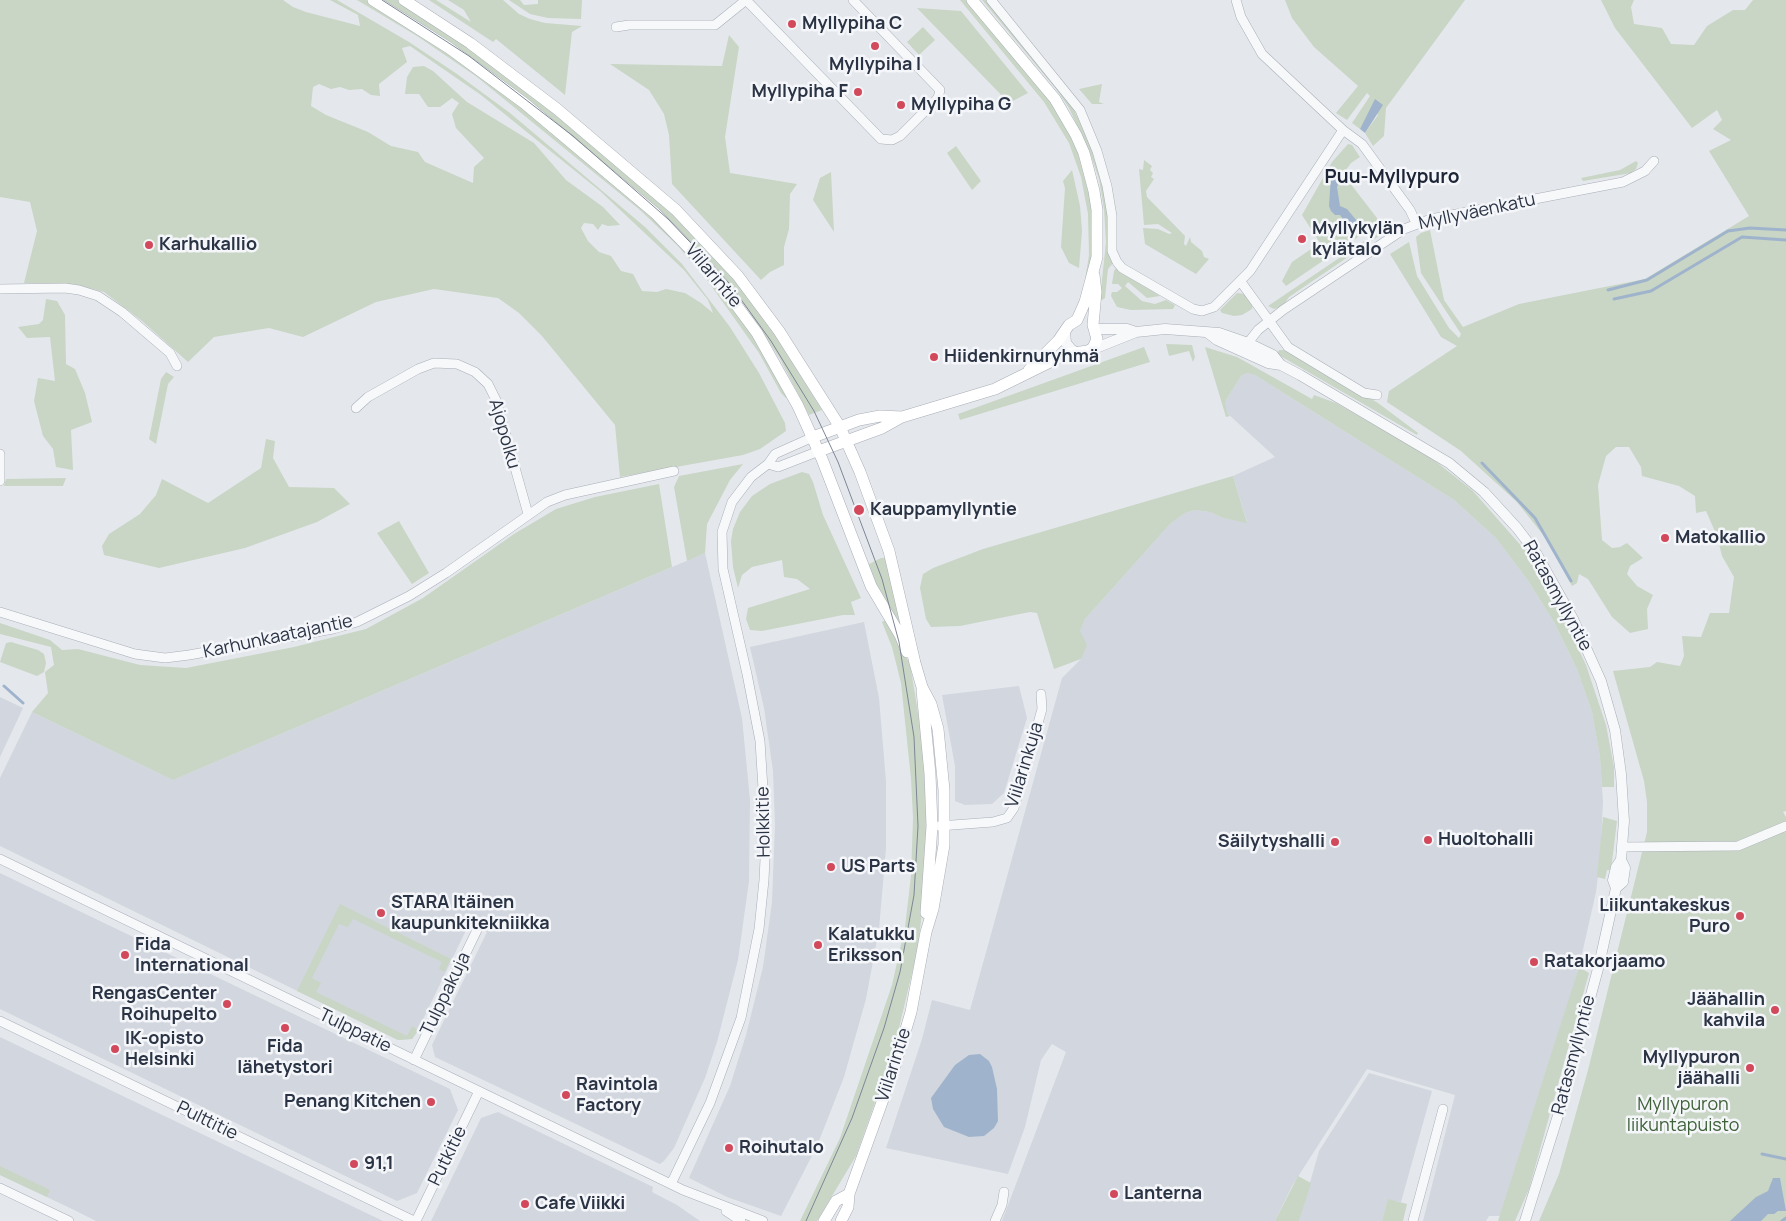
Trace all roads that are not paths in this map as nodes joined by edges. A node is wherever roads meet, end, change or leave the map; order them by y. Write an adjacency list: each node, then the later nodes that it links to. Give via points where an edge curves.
1 (373, 0): 29 (main road, Viilarintie, via 449,48 524,103 670,228 711,271 757,333)
2 (404, 0): 28 (main road, Viilarintie, via 516,77 676,210 738,276 762,307)
3 (746, 0): 4 (street, via 881,139 892,140 938,98 940,90); 8 (street, via 716,25)
4 (853, 0)
5 (972, 0): 12 (main road, via 1043,83 1076,135 1090,173 1097,210)
6 (991, 0): 13 (street, via 1082,115 1103,169 1112,216 1113,256 1122,268 1197,310 1214,307)
7 (1236, 0): 9 (street, via 1240,17 1262,54)
8 (616, 27)
9 (1343, 130): 11 (street, via 1362,144); 13 (street, via 1257,262)
10 (1654, 161): 11 (street, Myllyväenkatu, via 1645,171 1623,182)
11 (1416, 223): 16 (street, Myllyväenkatu)
12 (1094, 275): 15 (main road); 17 (main road)
13 (1240, 282): 16 (street)
14 (0, 289): 23 (street, via 65,288 98,296 170,353)
15 (1077, 320): 17 (street, via 1084,320); 18 (main road)
16 (1269, 321): 20 (street, Myllyväenkatu); 25 (street, via 1288,347 1364,393)
17 (1094, 327): 19 (street, Ratasmyllyntie); 21 (main road, via 1096,342)
18 (1066, 331): 22 (street, via 1064,337 1068,346); 24 (main road)
19 (1136, 332): 20 (street, Ratasmyllyntie, via 1165,329 1219,332); 21 (street, Ratasmyllyntie)
20 (1245, 347): 44 (street, Ratasmyllyntie, via 1268,363 1281,365 1449,463 1484,492 1528,541 1573,619 1609,706 1622,774)
21 (1091, 350): 22 (main road)
22 (1078, 352): 24 (main road)
23 (178, 366)
24 (1029, 370): 27 (main road, via 995,389)
25 (1377, 395)
26 (356, 408): 36 (street, Ajopolku, via 368,396 434,363 457,364 475,372 488,384 496,400)
27 (902, 417): 28 (main road, via 866,419); 30 (main road, via 882,428)
28 (840, 427): 29 (main road); 30 (main road, Viilarintie)
29 (813, 437): 31 (main road, Viilarintie); 33 (street, Holkkitie, via 775,454)
30 (846, 440): 31 (main road); 38 (main road, Viilarintie, via 888,551)
31 (819, 451): 33 (street, via 778,467); 38 (main road, Viilarintie, via 871,586)
32 (0, 454): 35 (street)
33 (768, 464): 52 (street, Holkkitie, via 751,477 732,502 720,547 762,764 766,844 759,929 732,1046 710,1103)
34 (674, 471): 36 (street, Karhunkaatajantie, via 565,495)
35 (0, 481)
36 (528, 514): 37 (street, Karhunkaatajantie, via 409,596 357,622 333,629 164,658 134,654)
37 (0, 612)
38 (915, 663): 39 (main road, Viilarintie)
39 (922, 687): 41 (main road, Viilarintie); 42 (main road, Viilarintie, via 938,728)
40 (1041, 694): 42 (street, Viilarinkuja, via 1042,709 1014,808 1007,818)
41 (932, 826): 42 (street, Viilarinkuja); 47 (main road, Viilarintie)
42 (945, 826): 47 (main road, Viilarintie, via 940,873)
43 (1786, 826): 44 (street, via 1738,846)
44 (1622, 847): 65 (street, Ratasmyllyntie, via 1613,880 1616,888 1599,965 1561,1106)
45 (0, 859): 49 (street, Tulppatie)
46 (478, 928): 49 (street, Tulppakuja)
47 (926, 932): 55 (main road, Viilarintie, via 913,1004)
48 (0, 1021): 58 (street, Pulttitie)
49 (414, 1060): 50 (street, Tulppatie)
50 (479, 1092): 52 (street, Tulppatie); 58 (street, Putkitie)
51 (1443, 1109): 64 (street)
52 (671, 1184): 56 (street, Tulppatie)
53 (0, 1188): 57 (street)
54 (1004, 1192): 63 (street)
55 (849, 1194): 61 (main road, Viilarintie, via 836,1201); 62 (main road, Viilarintie, via 848,1207)
56 (711, 1202): 59 (street, Tulppatie); 60 (street, Tulppatie)
57 (69, 1221)
58 (415, 1221)
59 (741, 1221)
60 (763, 1221)
61 (824, 1221)
62 (841, 1221)
63 (995, 1221)
64 (1413, 1221)
65 (1525, 1221)

